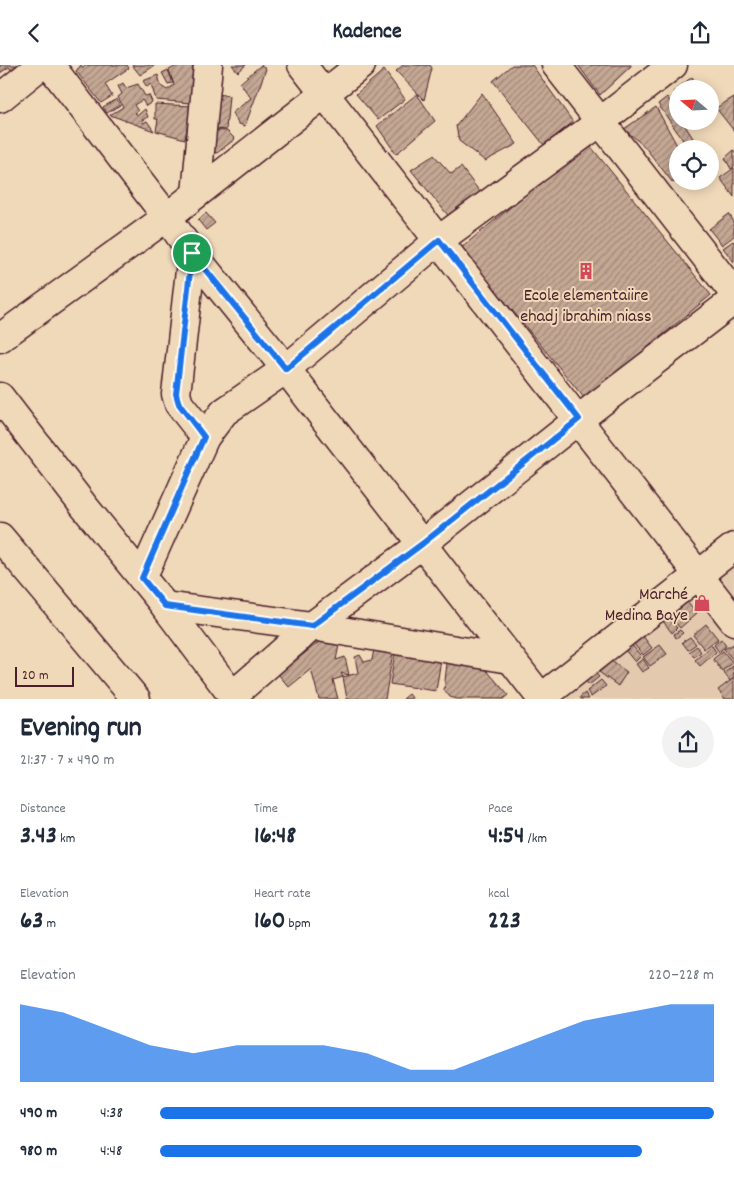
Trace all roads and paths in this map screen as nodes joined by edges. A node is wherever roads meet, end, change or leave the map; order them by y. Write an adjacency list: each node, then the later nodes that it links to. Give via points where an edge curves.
1 (41, 65): 9 (street)
2 (50, 65): 12 (street)
3 (208, 65): 11 (street)
4 (302, 65): 8 (street)
5 (361, 65): 8 (street)
6 (556, 65): 10 (street)
7 (673, 65): 10 (street)
8 (324, 94): 11 (street); 13 (street)
9 (0, 98)
10 (600, 122): 13 (street); 15 (street)
11 (196, 194): 12 (street)
12 (167, 217): 14 (street); 17 (street)
13 (439, 240): 18 (street); 20 (street)
14 (192, 253): 18 (street); 21 (street, via 176,394 179,404)
15 (734, 293)
16 (734, 300): 20 (street)
17 (0, 338)
18 (286, 369): 21 (street, via 224,412); 23 (street)
19 (4, 410): 26 (street)
20 (579, 419): 23 (street); 25 (street)
21 (204, 437): 26 (street)
22 (0, 537): 32 (street)
23 (422, 544): 29 (street); 30 (street)
24 (734, 547): 25 (street)
25 (698, 575): 28 (street); 33 (street)
26 (142, 578): 27 (street)
27 (165, 606): 29 (street); 31 (street)
28 (734, 621)
29 (312, 626): 30 (street); 31 (street)
30 (510, 659): 33 (street)
31 (233, 697)
32 (136, 699)
33 (541, 699)

